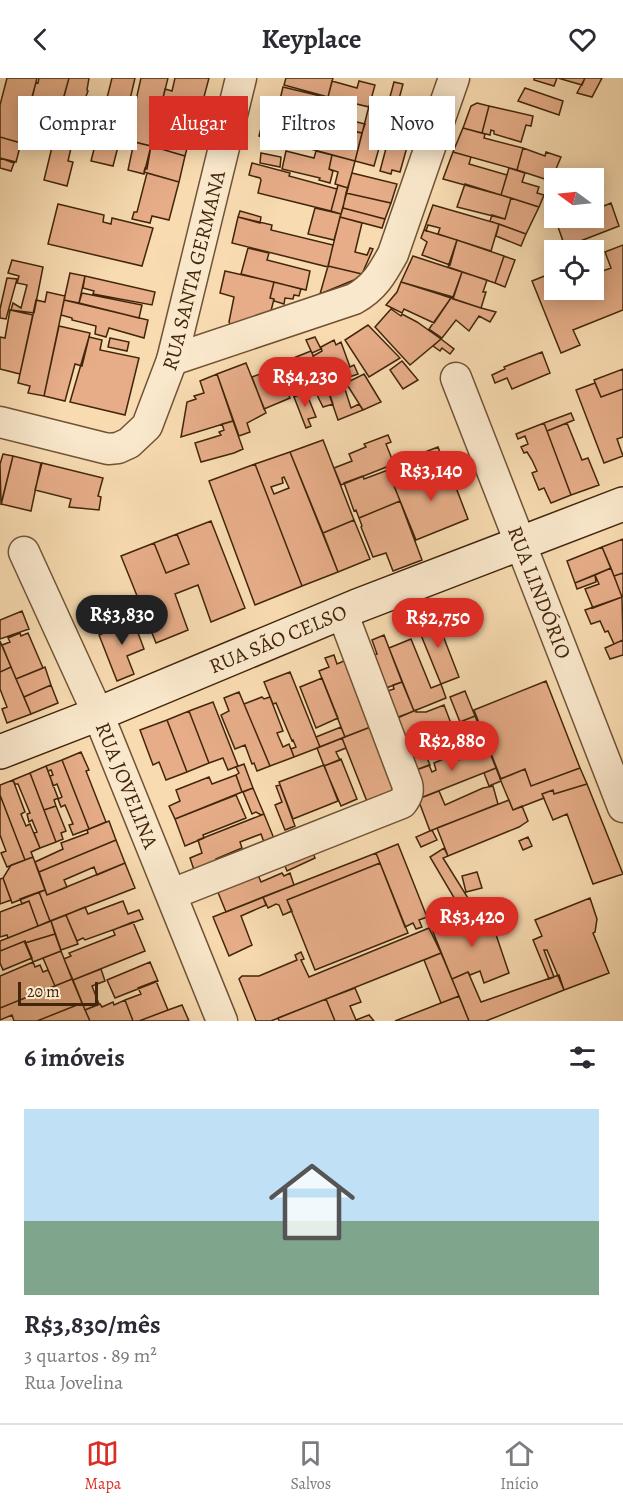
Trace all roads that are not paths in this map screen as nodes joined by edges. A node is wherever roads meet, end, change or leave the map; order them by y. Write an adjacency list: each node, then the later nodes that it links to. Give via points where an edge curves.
1 (241, 78): 3 (street, RUA SANTA GERMANA)
2 (454, 78): 3 (street, via 393,254 380,278 366,292)
3 (172, 360): 5 (street, RUA SANTA GERMANA, via 147,426 118,448 108,450)
4 (456, 378): 7 (street, RUA LINDÓRIO)
5 (0, 422)
6 (623, 504): 7 (street, RUA SÃO CELSO)
7 (521, 543): 9 (street, RUA SÃO CELSO); 12 (street, RUA LINDÓRIO)
8 (24, 552): 10 (street, RUA JOVELINA)
9 (342, 612): 10 (street, RUA SÃO CELSO); 13 (street, via 407,783 407,797 402,803)
10 (98, 714): 11 (street, RUA SÃO CELSO); 13 (street, RUA JOVELINA)
11 (0, 752)
12 (623, 807)
13 (172, 894): 14 (street, RUA JOVELINA)
14 (222, 1021)

